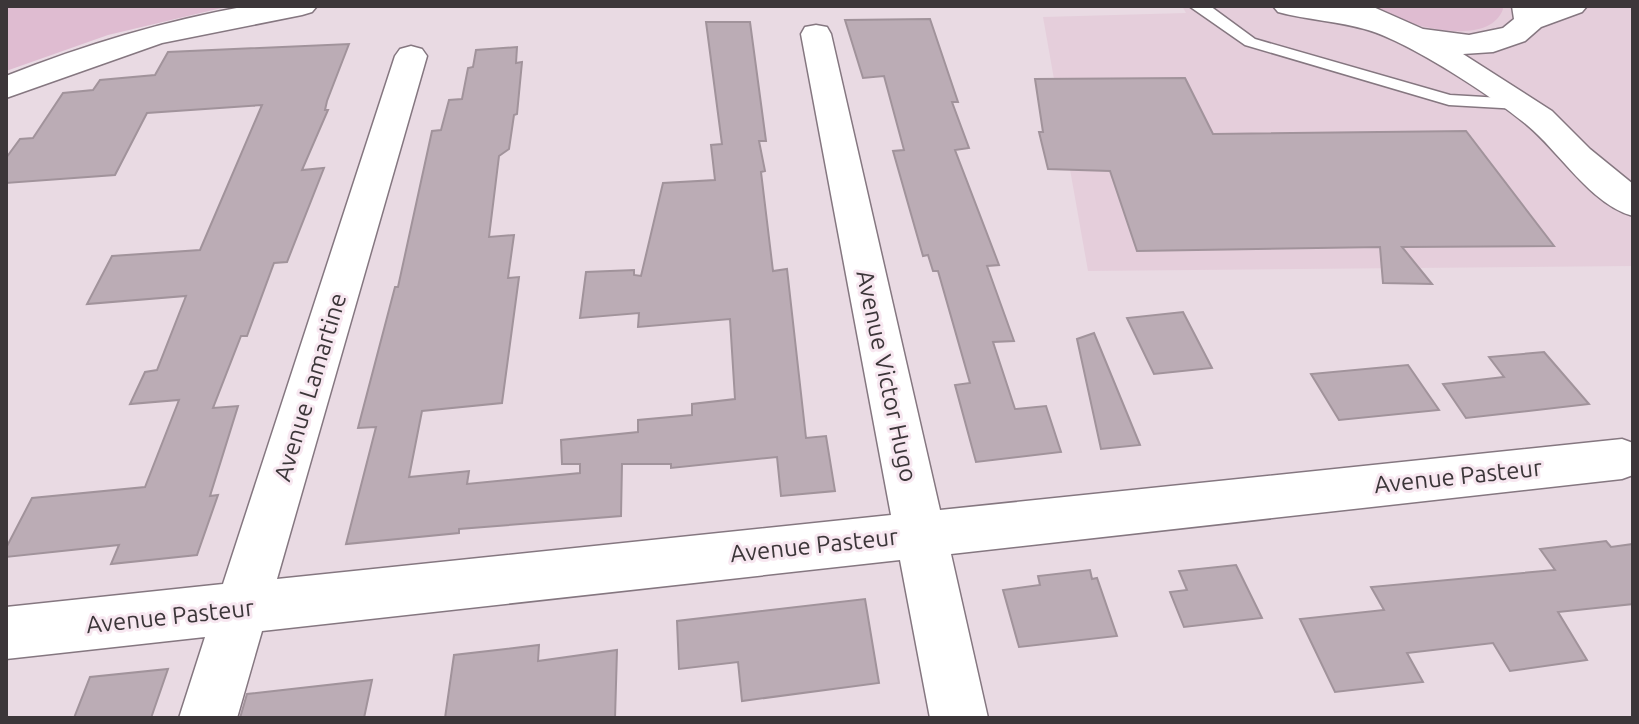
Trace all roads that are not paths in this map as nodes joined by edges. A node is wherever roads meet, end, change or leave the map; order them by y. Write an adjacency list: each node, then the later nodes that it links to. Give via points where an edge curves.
1 (302, 6): 9 (street, via 210,20 112,47)
2 (1196, 6): 8 (lane, via 1216,14 1231,32 1250,42 1449,100)
3 (1288, 6): 5 (street)
4 (1572, 6): 8 (street)
5 (1376, 20): 8 (street, via 1462,66); 8 (street, via 1458,44 1506,40)
6 (816, 34): 12 (street, Avenue Victor Hugo)
7 (411, 56): 13 (street, Avenue Lamartine)
8 (1527, 61): 10 (street, via 1577,157)
9 (6, 88)
10 (1633, 204)
11 (1622, 459): 12 (street, Avenue Pasteur)
12 (920, 533): 13 (street, Avenue Pasteur); 16 (street, Avenue Victor Hugo)
13 (242, 608): 14 (street, Avenue Pasteur); 15 (street, Avenue Lamartine)
14 (6, 633)
15 (208, 718)
16 (959, 718)

